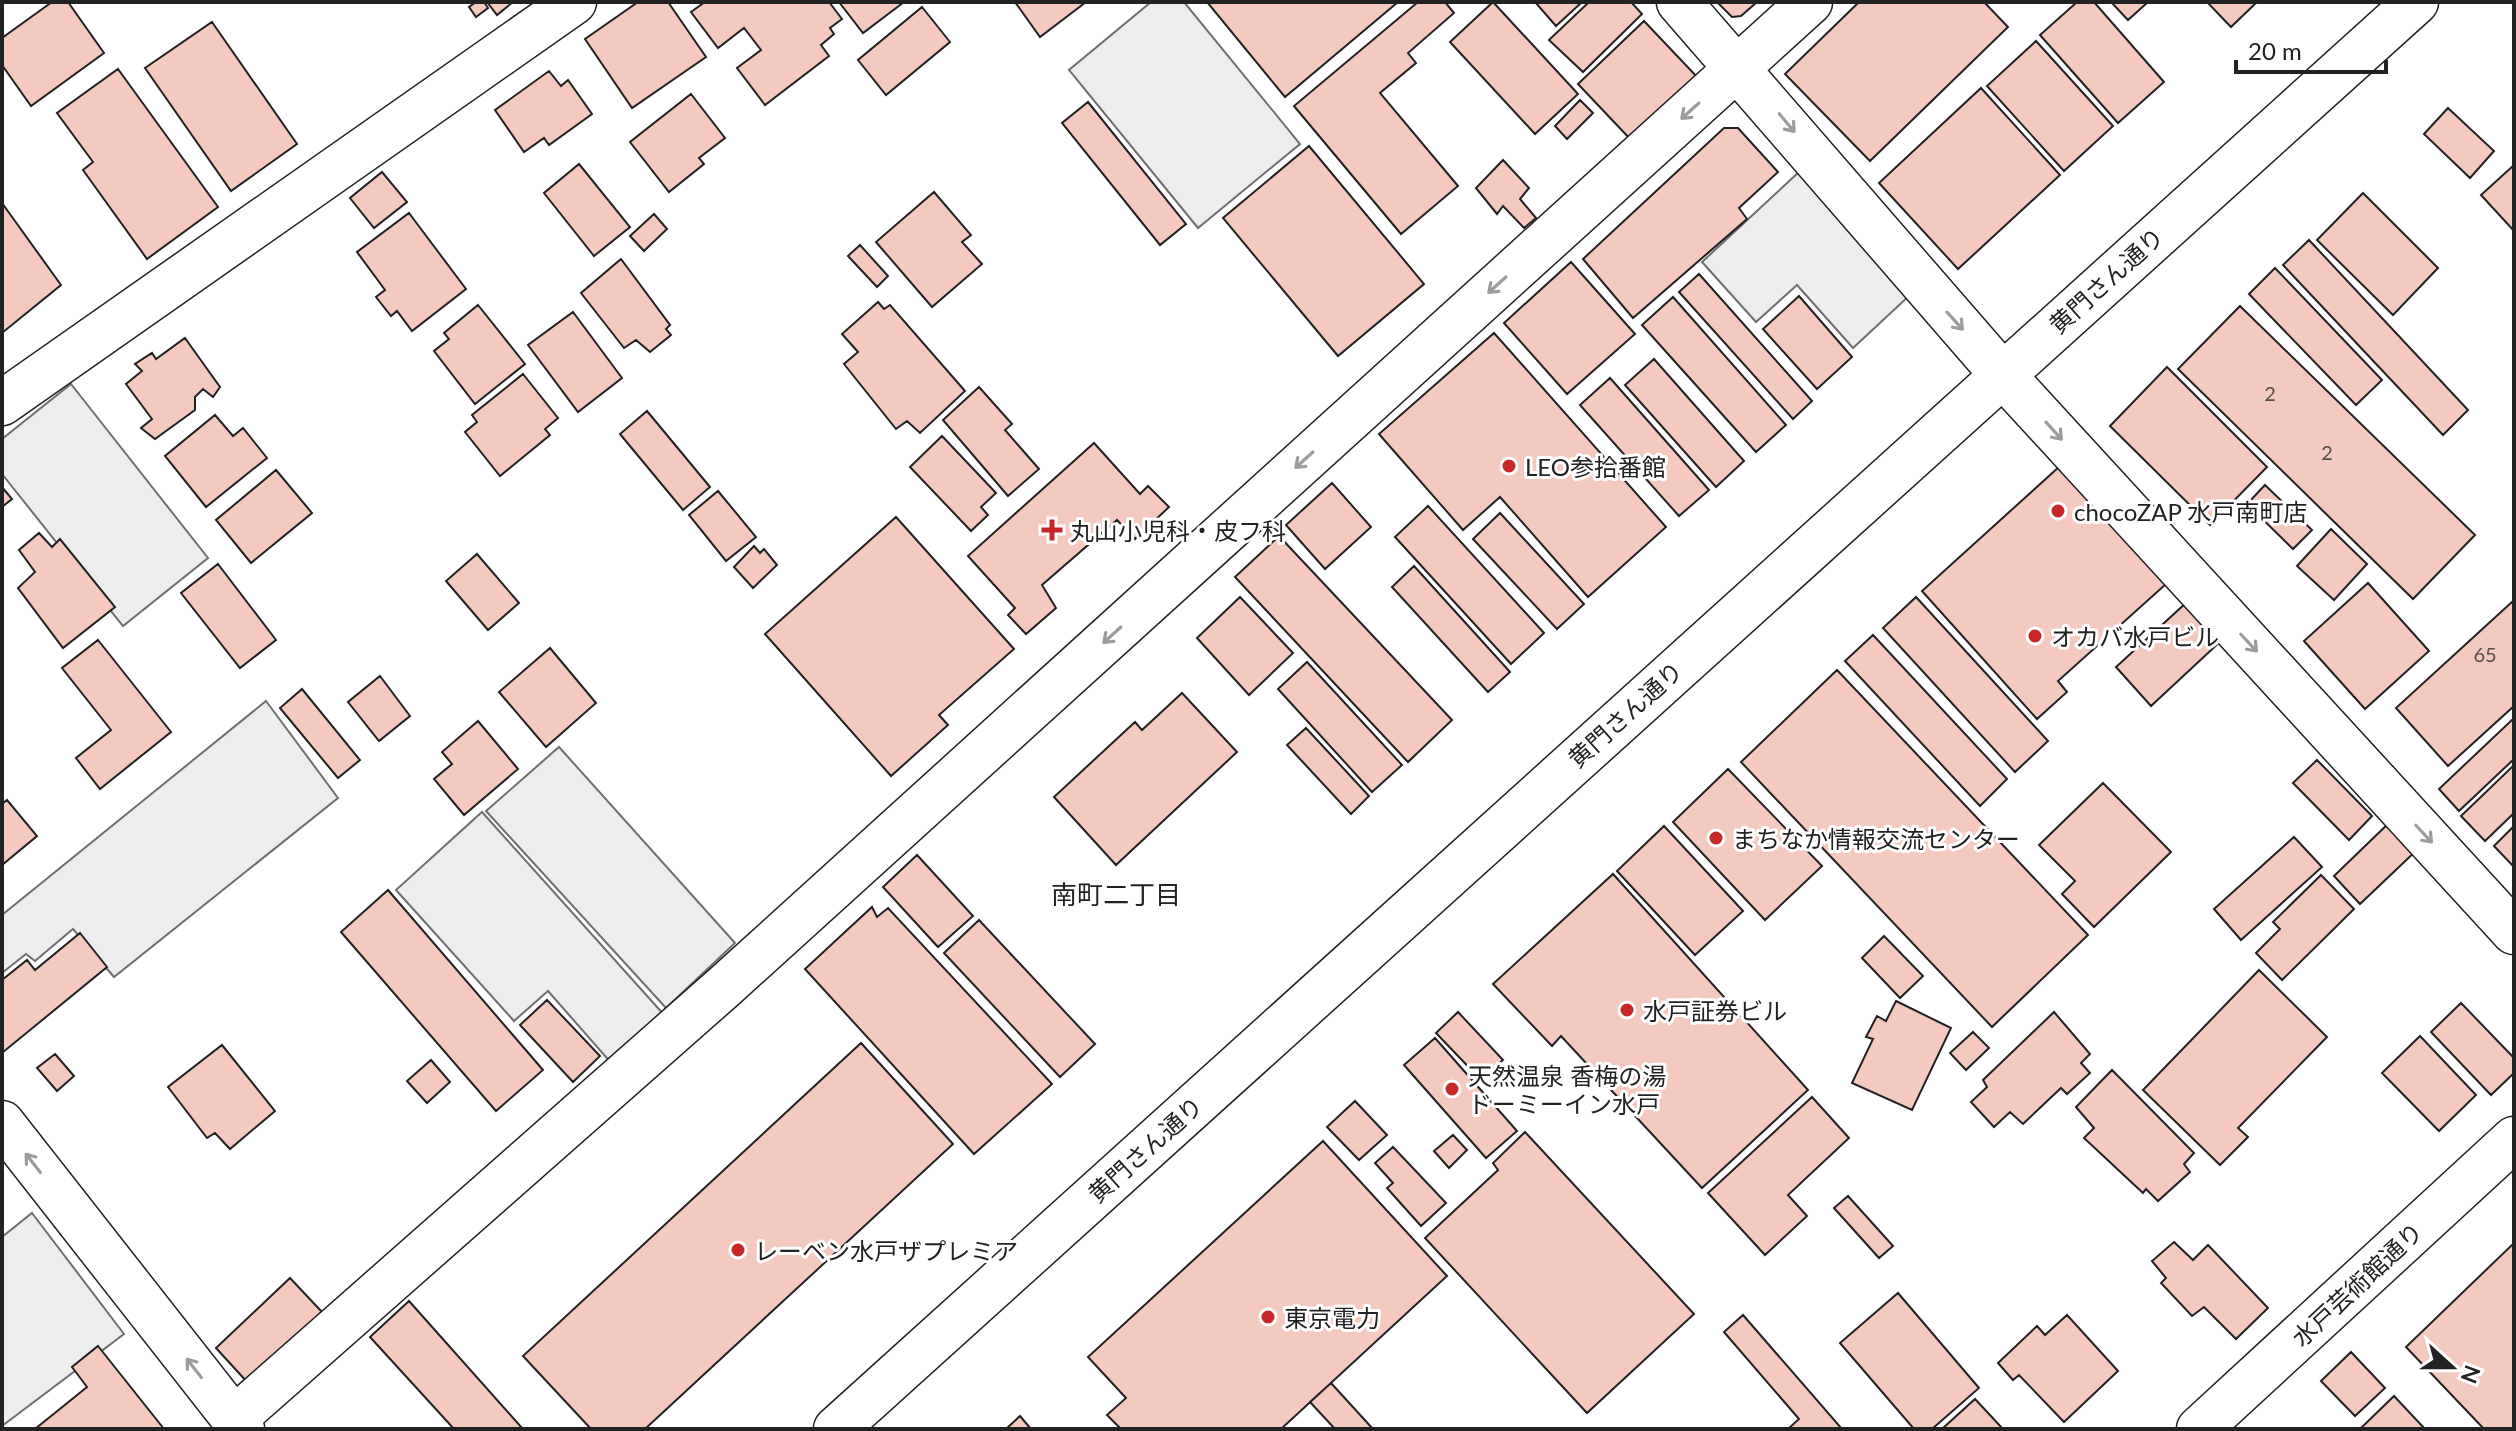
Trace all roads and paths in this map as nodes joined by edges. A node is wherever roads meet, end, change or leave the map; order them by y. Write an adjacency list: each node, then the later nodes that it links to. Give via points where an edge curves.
1 (574, 2): 7 (main road)
2 (1679, 2): 5 (main road)
3 (1810, 2): 5 (main road)
4 (2416, 2): 6 (main road, 黄門さん通り)
5 (1739, 67): 6 (main road, one-way to 6); 11 (main road, one-way to 11)
6 (2001, 373): 8 (main road, one-way to 8); 12 (main road, 黄門さん通り)
7 (2, 403)
8 (2514, 932)
9 (2, 1123): 11 (main road, one-way to 9)
10 (2514, 1139): 13 (main road, 水戸芸術館通り)
11 (238, 1424)
12 (836, 1429)
13 (2199, 1429)

